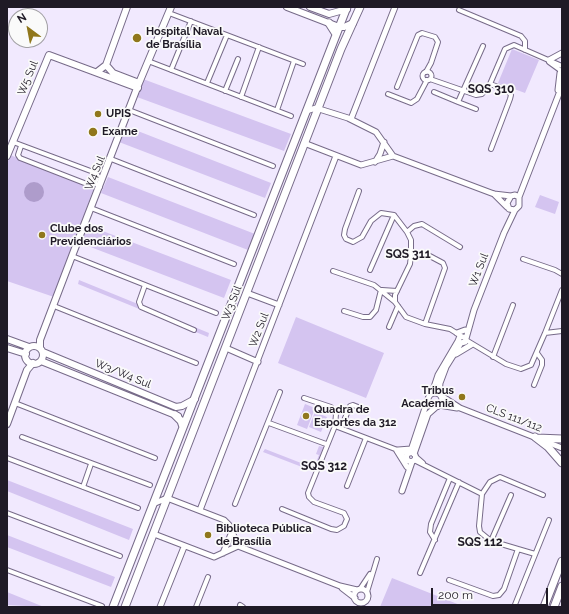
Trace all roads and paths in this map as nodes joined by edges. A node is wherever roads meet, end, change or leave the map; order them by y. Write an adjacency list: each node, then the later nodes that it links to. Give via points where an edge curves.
1 (127, 7): 23 (main road)
2 (287, 7): 10 (main road)
3 (310, 7): 6 (main road, via 329,14)
4 (360, 7): 11 (main road, W3 Sul)
5 (394, 7): 46 (street)
6 (347, 8): 12 (main road, W3 Sul)
7 (170, 10): 9 (street); 20 (main road, W4 Sul)
8 (459, 10): 16 (street, via 521,36 525,40)
9 (191, 21): 13 (street); 24 (street)
10 (329, 23): 12 (main road)
11 (354, 23): 12 (main road); 40 (main road, W3 Sul)
12 (337, 31): 44 (main road, W3 Sul)
13 (227, 35): 15 (street); 28 (street)
14 (483, 46): 33 (street)
15 (259, 48): 21 (street); 38 (street)
16 (525, 50): 19 (street); 29 (street, via 514,45 504,49)
17 (562, 53): 19 (street)
18 (238, 59): 34 (street)
19 (548, 60): 25 (street)
20 (148, 61): 24 (street); 30 (main road, W4 Sul)
21 (294, 61): 22 (street); 43 (street)
22 (302, 64)
23 (106, 65): 26 (main road); 30 (main road, via 113,73)
24 (171, 70): 28 (street)
25 (561, 70): 37 (street)
26 (97, 72): 30 (main road); 48 (main road, W5 Sul, via 48,56)
27 (428, 76): 32 (street, via 438,42 436,37 420,33); 33 (street); 36 (street, via 416,99 411,103)
28 (207, 83): 34 (street)
29 (490, 84): 33 (street, via 479,95); 51 (street, via 507,90 511,95)
30 (138, 86): 42 (main road, W4 Sul)
31 (562, 86): 37 (street)
32 (398, 87)
33 (463, 90): 39 (street)
34 (225, 91): 38 (street)
35 (434, 92): 39 (street)
36 (388, 94)
37 (558, 95): 58 (street)
38 (241, 97): 43 (street)
39 (458, 102): 41 (street)
40 (318, 109): 44 (street); 46 (street); 49 (main road, W3 Sul)
41 (476, 109)
42 (129, 110): 55 (main road, W4 Sul); 57 (street)
43 (277, 110): 45 (street)
44 (306, 111): 67 (main road, W3 Sul)
45 (291, 116)
46 (351, 119): 47 (street, via 372,129)
47 (384, 141): 54 (street); 56 (street)
48 (13, 142): 50 (street); 52 (main road, W5 Sul)
49 (304, 143): 53 (street); 70 (main road, W3 Sul)
50 (21, 146): 59 (street, via 96,173); 59 (street, via 18,155 20,158 92,186)
51 (491, 149)
52 (7, 156)
53 (336, 156): 56 (street, via 360,165); 90 (street, W2 Sul)
54 (394, 156): 56 (street); 61 (street)
55 (111, 159): 59 (main road, W4 Sul); 68 (street)
56 (374, 163)
57 (273, 166)
58 (524, 182): 62 (street); 63 (street)
59 (98, 185): 64 (main road, W4 Sul)
60 (359, 191): 69 (street, via 344,234 349,241 353,242 362,237 374,216 386,213)
61 (494, 194): 62 (street); 65 (street)
62 (512, 195): 63 (street); 65 (street, W1 Sul)
63 (519, 198): 66 (street, W1 Sul, via 519,206)
64 (92, 208): 77 (main road, W4 Sul); 79 (street)
65 (508, 208): 66 (street); 71 (street, W1 Sul)
66 (515, 210): 71 (street, W1 Sul)
67 (267, 214): 70 (main road, via 270,219); 72 (main road, W3 Sul)
68 (254, 215)
69 (394, 215): 74 (street); 80 (street)
70 (276, 219): 73 (main road, W3 Sul)
71 (509, 223): 99 (street, W1 Sul)
72 (263, 224): 73 (main road, via 269,223); 96 (main road, W3 Sul)
73 (273, 228): 87 (main road, W3 Sul)
74 (407, 232): 75 (street, via 422,224); 86 (street, via 411,240 410,264)
75 (460, 247)
76 (426, 254): 98 (street, via 443,263 445,268)
77 (72, 256): 83 (street); 92 (main road, W4 Sul)
78 (523, 260): 82 (street)
79 (234, 264)
80 (370, 270)
81 (333, 271): 84 (street, via 374,285)
82 (562, 274)
83 (145, 285): 95 (street); 101 (street, via 139,302 141,307)
84 (381, 290): 86 (street); 89 (street); 94 (street, via 376,310 370,317)
85 (562, 290): 88 (street)
86 (397, 291): 89 (street)
87 (248, 293): 90 (street); 97 (main road, W3 Sul)
88 (561, 297): 103 (street)
89 (395, 302): 93 (street)
90 (279, 305): 117 (street, W2 Sul)
91 (513, 305): 115 (street)
92 (54, 306): 111 (main road, W4 Sul, via 40,340); 119 (street)
93 (398, 306): 98 (street, via 406,318); 100 (street)
94 (344, 311)
95 (216, 313)
96 (226, 317): 97 (main road); 131 (main road, W3 Sul)
97 (237, 320): 110 (main road, W3 Sul)
98 (424, 324): 104 (street)
99 (469, 325): 104 (street, W1 Sul); 104 (street, W1 Sul)
100 (389, 327)
101 (194, 330)
102 (562, 331): 103 (street)
103 (545, 333): 112 (street)
104 (461, 338): 106 (street); 107 (street); 114 (street, W1 Sul); 127 (street, W1 Sul, via 438,375)
105 (7, 339): 109 (main road)
106 (471, 345): 107 (street); 114 (street)
107 (477, 347): 115 (street)
108 (7, 348): 113 (main road)
109 (30, 348): 111 (main road, via 35,346); 113 (main road)
110 (226, 348): 117 (street); 137 (main road, W3 Sul)
111 (41, 350): 116 (main road); 120 (main road, W3/W4 Sul)
112 (537, 353): 115 (street, via 531,365 521,369); 123 (street, via 542,365)
113 (26, 354): 118 (main road, via 27,360)
114 (455, 355): 128 (street, W1 Sul, via 442,377)
115 (493, 357)
116 (40, 361): 118 (main road); 121 (main road, W3/W4 Sul)
117 (258, 362): 173 (street, W2 Sul)
118 (33, 363): 133 (main road, via 27,370)
119 (196, 363)
120 (76, 366): 121 (main road); 122 (main road, W3/W4 Sul)
121 (73, 374): 124 (main road, W3/W4 Sul)
122 (107, 378): 124 (main road); 125 (main road, W3/W4 Sul)
123 (534, 385)
124 (104, 386): 130 (main road, W3/W4 Sul)
125 (138, 391): 130 (main road); 131 (main road, W3/W4 Sul, via 176,407 184,406)
126 (280, 392): 140 (street)
127 (432, 393): 128 (street); 132 (street)
128 (440, 395): 134 (street, via 441,402); 135 (street, CLS 111/112)
129 (304, 398): 142 (street, via 331,408 336,414)
130 (134, 399): 138 (main road, W3/W4 Sul)
131 (195, 399): 139 (main road, W3 Sul)
132 (428, 399): 134 (street, via 429,404); 152 (street)
133 (14, 403): 141 (main road); 154 (street)
134 (437, 406): 135 (street, CLS 111/112); 152 (street, via 428,414)
135 (460, 408): 147 (street, CLS 111/112)
136 (363, 409): 144 (street, via 350,406)
137 (201, 412): 139 (main road, via 193,418); 168 (main road, W3 Sul)
138 (175, 415): 139 (main road, W3/W4 Sul); 143 (main road)
139 (186, 419): 143 (main road, W3 Sul)
140 (269, 423): 149 (street); 170 (street)
141 (7, 424)
142 (335, 426): 144 (street); 149 (street)
143 (183, 427): 169 (main road, W3 Sul)
144 (341, 428): 146 (street)
145 (22, 437): 156 (street)
146 (366, 438): 151 (street); 162 (street)
147 (536, 438): 148 (main road); 150 (street, CLS 111/112); 155 (main road)
148 (562, 439)
149 (326, 444): 172 (street, via 308,493 314,502 344,513 347,519 344,526 337,530 332,529)
150 (562, 448)
151 (396, 450): 152 (street); 152 (street); 157 (street)
152 (411, 456): 157 (street); 158 (street); 159 (street)
153 (7, 458): 163 (street)
154 (155, 458)
155 (562, 463)
156 (91, 464): 161 (street); 163 (street)
157 (407, 467): 158 (street)
158 (408, 475): 164 (street)
159 (450, 478): 160 (street); 178 (street, via 431,524 430,532)
160 (459, 482): 165 (street); 178 (street)
161 (150, 485)
162 (347, 486)
163 (83, 487): 171 (street)
164 (402, 491)
165 (482, 494): 167 (street, via 490,482 500,477); 179 (street, via 479,526 485,538)
166 (511, 495): 179 (street)
167 (543, 495)
168 (168, 498): 169 (street, via 160,499); 173 (street); 177 (main road, W3 Sul)
169 (153, 504): 198 (main road, W3 Sul)
170 (235, 504)
171 (138, 508)
172 (282, 509)
173 (200, 510): 176 (street, via 224,520)
174 (7, 513): 185 (street)
175 (549, 520): 184 (street)
176 (232, 532): 180 (street); 183 (street)
177 (154, 534): 181 (street); 201 (main road, W3 Sul)
178 (435, 540): 190 (street)
179 (491, 541): 182 (street)
180 (238, 546): 183 (street); 193 (street)
181 (184, 547): 183 (street, via 214,557); 202 (street)
182 (518, 549): 184 (street); 192 (street, via 504,589 499,595 494,596)
183 (223, 554)
184 (535, 554): 205 (street)
185 (120, 556)
186 (377, 559): 189 (street)
187 (562, 561): 206 (main road)
188 (7, 570): 200 (street)
189 (372, 572): 195 (street); 196 (street)
190 (420, 573)
191 (208, 577): 203 (street)
192 (449, 580)
193 (340, 586): 195 (street); 197 (street)
194 (562, 586): 207 (main road)
195 (359, 590): 196 (street); 197 (street)
196 (367, 592): 199 (street, via 368,597)
197 (355, 599): 199 (street); 204 (street)
198 (114, 604): 201 (main road)
199 (361, 605)
200 (102, 606)
201 (125, 606)
202 (160, 607)
203 (196, 607)
204 (355, 607)
205 (514, 607)
206 (544, 607)
207 (554, 607)

